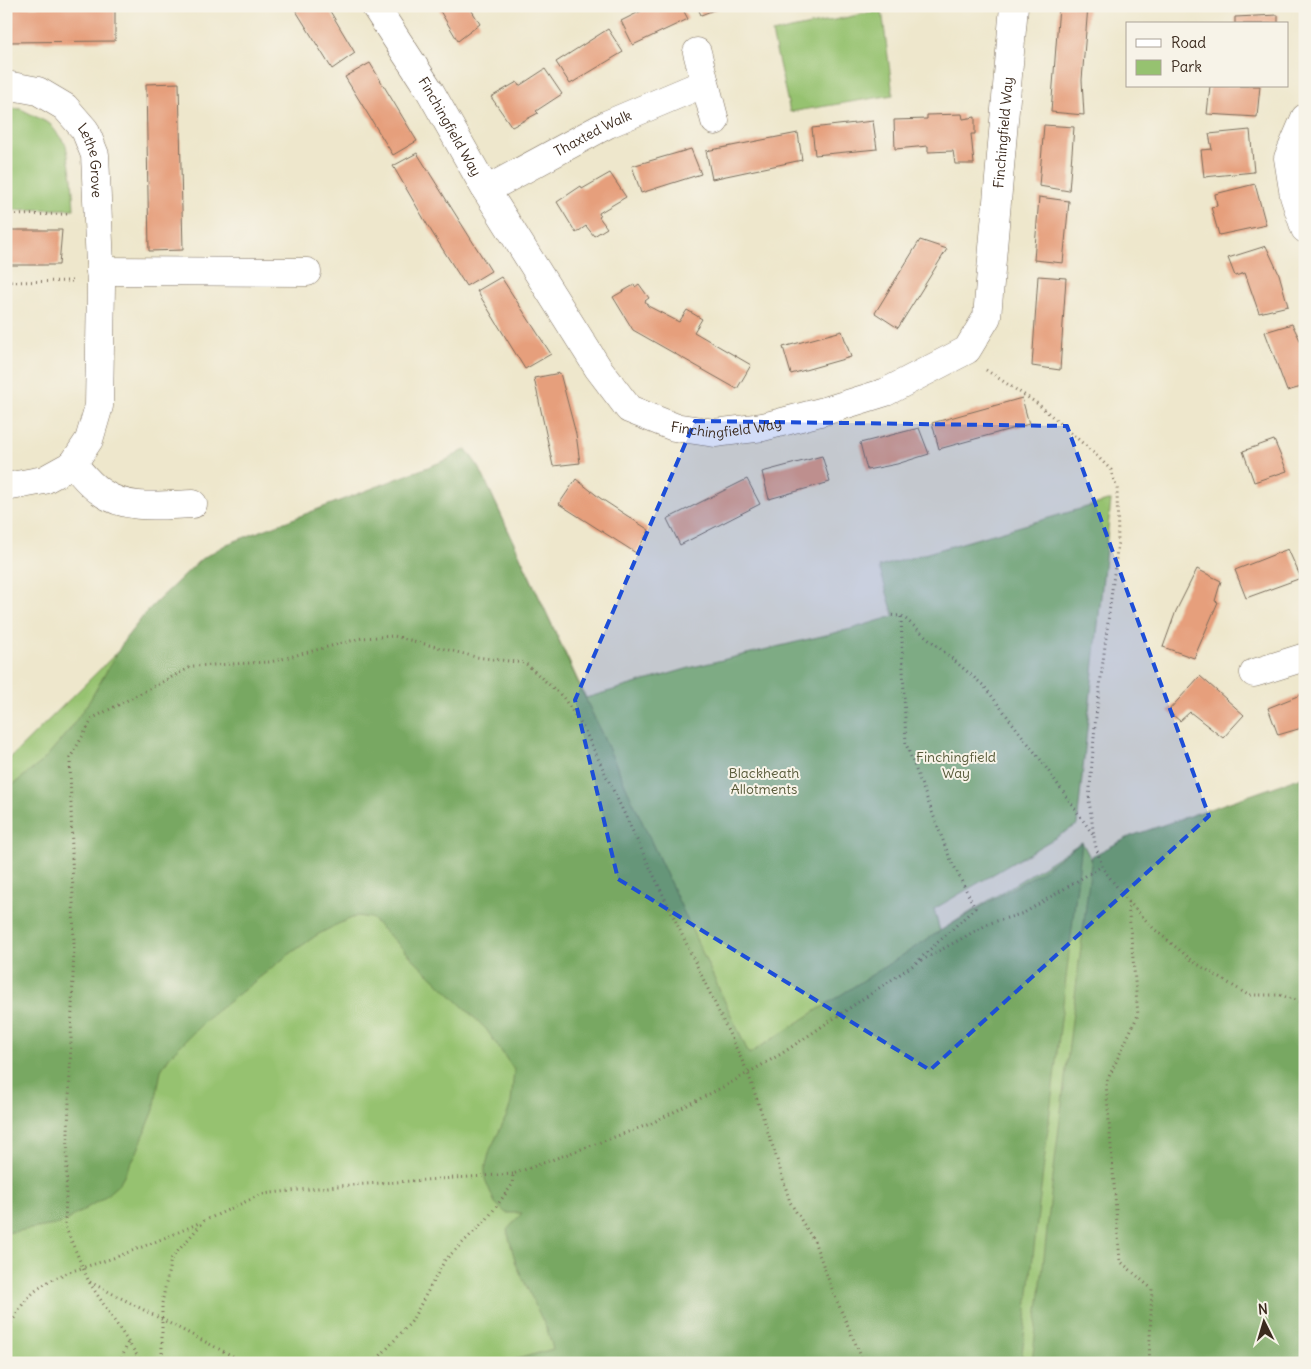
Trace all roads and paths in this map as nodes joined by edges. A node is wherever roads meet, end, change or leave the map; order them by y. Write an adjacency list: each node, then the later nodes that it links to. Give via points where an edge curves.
1 (374, 6): 8 (street, Finchingfield Way, via 430,91)
2 (1014, 6): 15 (street, Finchingfield Way, via 987,317)
3 (697, 52): 4 (street)
4 (705, 83): 7 (street); 8 (street, Thaxted Walk, via 608,124)
5 (6, 85): 10 (street, Lethe Grove, via 38,91 65,107 85,130 95,155)
6 (1305, 118): 11 (street, via 1288,158 1294,196)
7 (715, 121)
8 (486, 190): 15 (street, Finchingfield Way, via 598,368 629,409 674,427 715,433 763,428 886,392)
9 (6, 214): 10 (path)
10 (97, 214): 13 (street, Lethe Grove)
11 (1305, 229)
12 (307, 272): 13 (street)
13 (101, 279): 14 (path); 16 (street, Lethe Grove, via 99,406 89,440)
14 (6, 282)
15 (967, 350): 23 (path, via 980,366 1038,404 1095,454 1111,470 1117,489 1118,542 1089,800)
16 (73, 464): 17 (street, via 44,480); 18 (street, via 94,487 119,501 145,505)
17 (6, 487)
18 (193, 504)
19 (888, 615): 20 (path)
20 (901, 616): 23 (path, via 984,686); 26 (path, via 906,744 949,856 975,908)
21 (1305, 657): 22 (street)
22 (1254, 673)
23 (1094, 837): 24 (path)
24 (1102, 866): 25 (path); 26 (path, via 1024,913 990,923)
25 (1128, 901): 27 (path, via 1154,929 1194,962 1248,995 1280,994); 42 (path, via 1138,1015 1106,1083 1120,1261 1152,1289)
26 (912, 966): 28 (path)
27 (1305, 1003)
28 (748, 1073): 29 (path, via 650,1124); 31 (path, via 584,729 563,697 525,663 476,658 394,636 362,638 270,662 193,666 93,718 70,758 74,945 64,1226); 41 (path, via 790,1202 814,1241)
29 (513, 1174): 30 (path, via 262,1194); 40 (path, via 512,1184 487,1219 445,1260 411,1322)
30 (204, 1221): 31 (path, via 157,1242); 33 (path, via 171,1258)
31 (82, 1266): 32 (path); 34 (path, via 53,1278 27,1300)
32 (89, 1282): 33 (path); 35 (path)
33 (162, 1318): 38 (path); 39 (path)
34 (6, 1331)
35 (128, 1342): 36 (path); 37 (path)
36 (120, 1363)
37 (142, 1363)
38 (162, 1363)
39 (246, 1363)
40 (374, 1363)
41 (864, 1363)
42 (1148, 1363)

